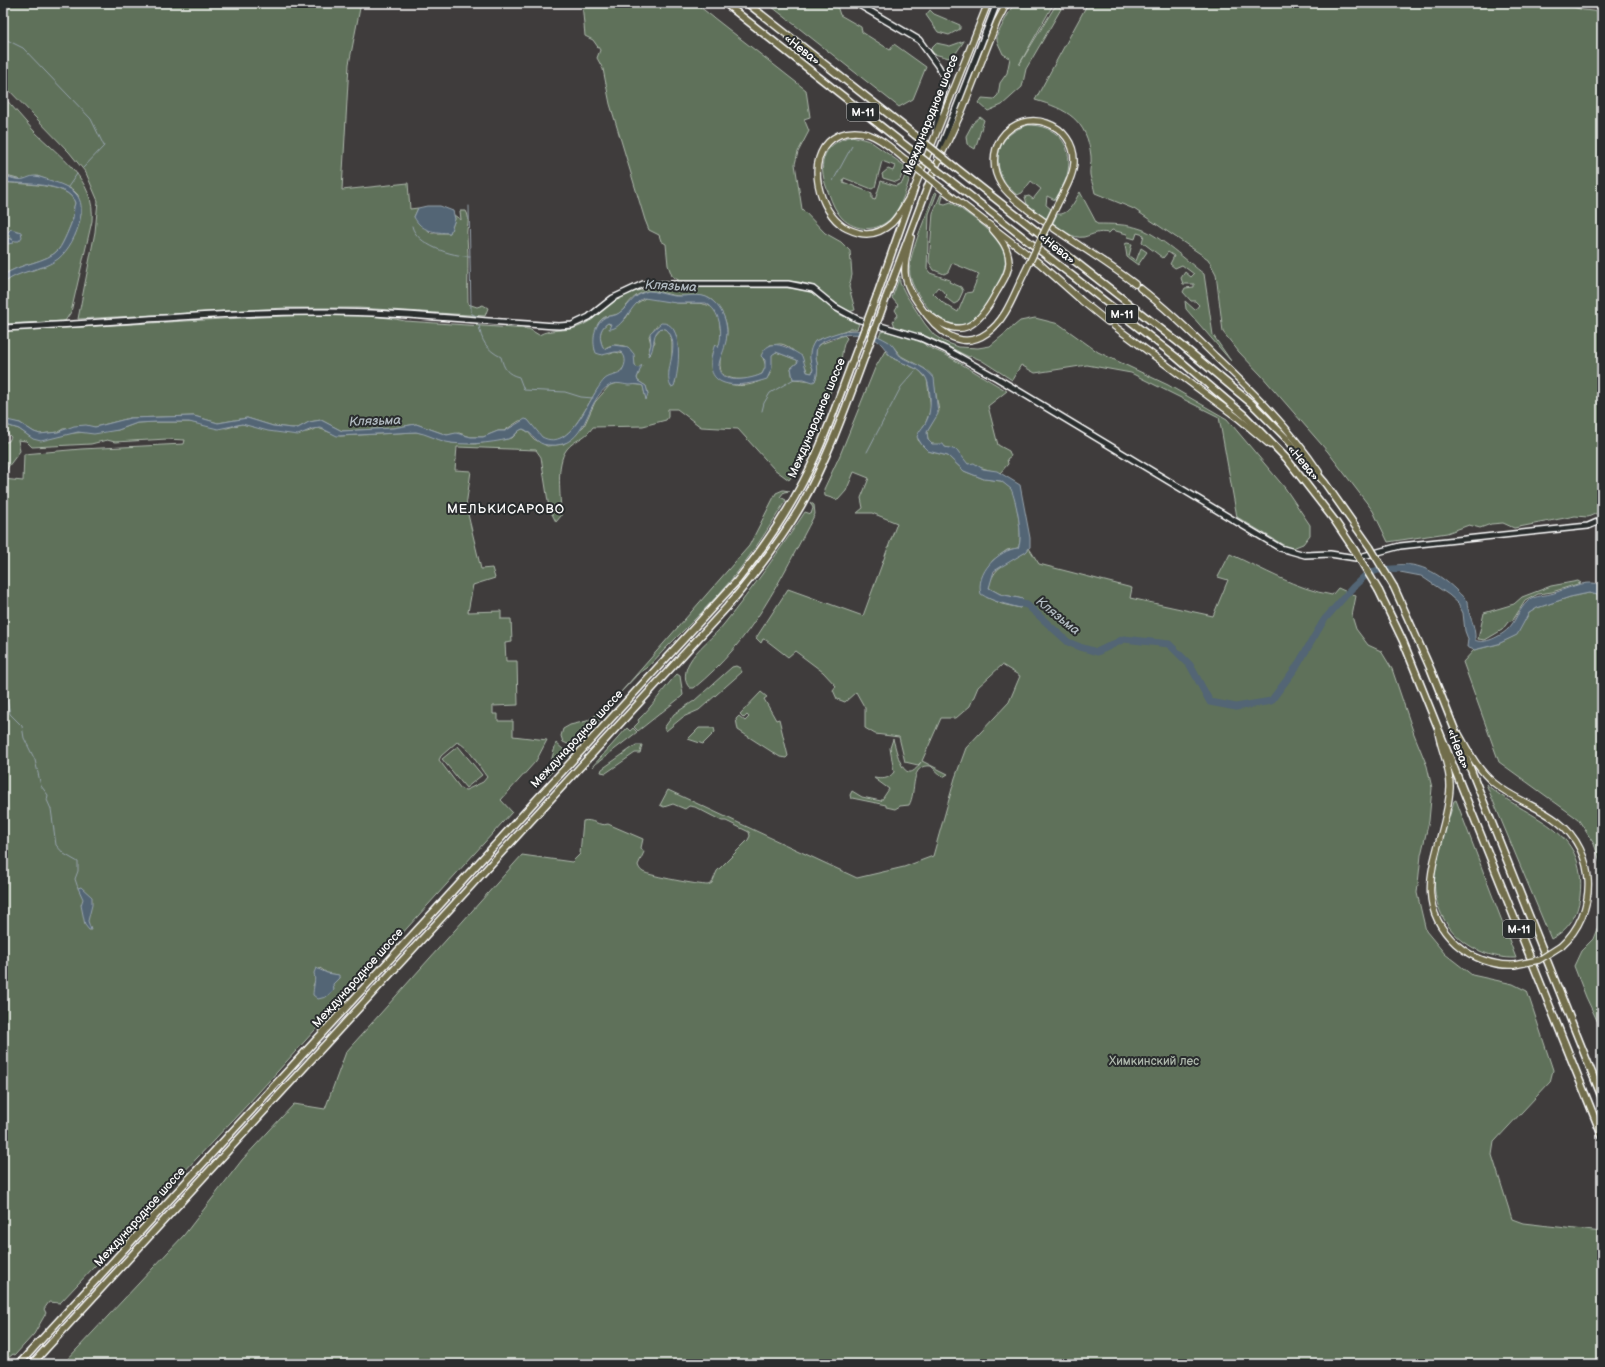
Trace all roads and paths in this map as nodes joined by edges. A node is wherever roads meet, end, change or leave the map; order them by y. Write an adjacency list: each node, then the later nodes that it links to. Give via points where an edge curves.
1 (725, 3): 18 (highway, «Нева» / М-11, bridge, via 1176,357 1244,415)
2 (747, 3): 19 (highway, «Нева» / М-11, bridge, via 1216,373 1277,429)
3 (856, 3): 7 (street, via 919,40 938,66 945,87 938,111)
4 (988, 3): 7 (main road, Международное шоссе)
5 (997, 3): 8 (street, via 944,136)
6 (1007, 3): 8 (main road)
7 (936, 131): 9 (main road, Международное шоссе)
8 (932, 175): 10 (highway, Международное шоссе)
9 (914, 189): 11 (main road, М-11, bridge, via 893,222 879,232 863,234 846,229 833,217 826,205 816,166 822,149 835,137 851,132 863,132 878,138); 25 (highway, Международное шоссе, bridge, via 829,424 793,501 763,548 720,601)
10 (915, 220): 14 (main road, М-11, via 905,274 908,286); 26 (highway, Международное шоссе, bridge, via 840,422 801,505 770,553 728,607)
11 (984, 221): 14 (main road, М-11, via 1002,241 1009,262 1004,279 981,318 968,326 954,328 941,324); 15 (main road, М-11, via 1039,263)
12 (1135, 284): 14 (main road, М-11, bridge, via 1111,265 1044,222 1001,186 994,165 996,149 1004,135 1017,124 1035,120 1063,133 1071,146 1074,162 1057,205 1024,274 1001,320 993,329 978,338 960,339 942,332)
13 (1140, 288): 19 (main road, М-11, via 1163,306 1256,394 1306,452)
14 (921, 307)
15 (1108, 322)
16 (1114, 326): 18 (main road, М-11, via 1238,418)
17 (3, 328): 20 (street, via 264,313 328,312 408,314 559,326 572,325 589,317 613,298 643,284 803,285 814,289 835,307 857,319 921,338 946,349 1292,553 1356,558 1400,546 1588,526)
18 (1286, 458): 21 (highway, «Нева» / М-11, bridge, via 1335,521 1379,591 1403,641)
19 (1325, 483): 22 (highway, «Нева» / М-11, bridge, via 1370,547 1394,587)
20 (1602, 520)
21 (1436, 722): 22 (main road, М-11, bridge, via 1450,786 1447,810 1430,874 1434,912 1451,939 1467,953 1488,962 1514,965 1539,960 1569,939 1581,921 1588,900 1584,857 1573,838 1558,822 1510,794 1484,774); 24 (highway, «Нева» / М-11)
22 (1453, 725): 23 (highway, «Нева» / М-11)
23 (1602, 1098)
24 (1602, 1136)
25 (19, 1364)
26 (32, 1364)

